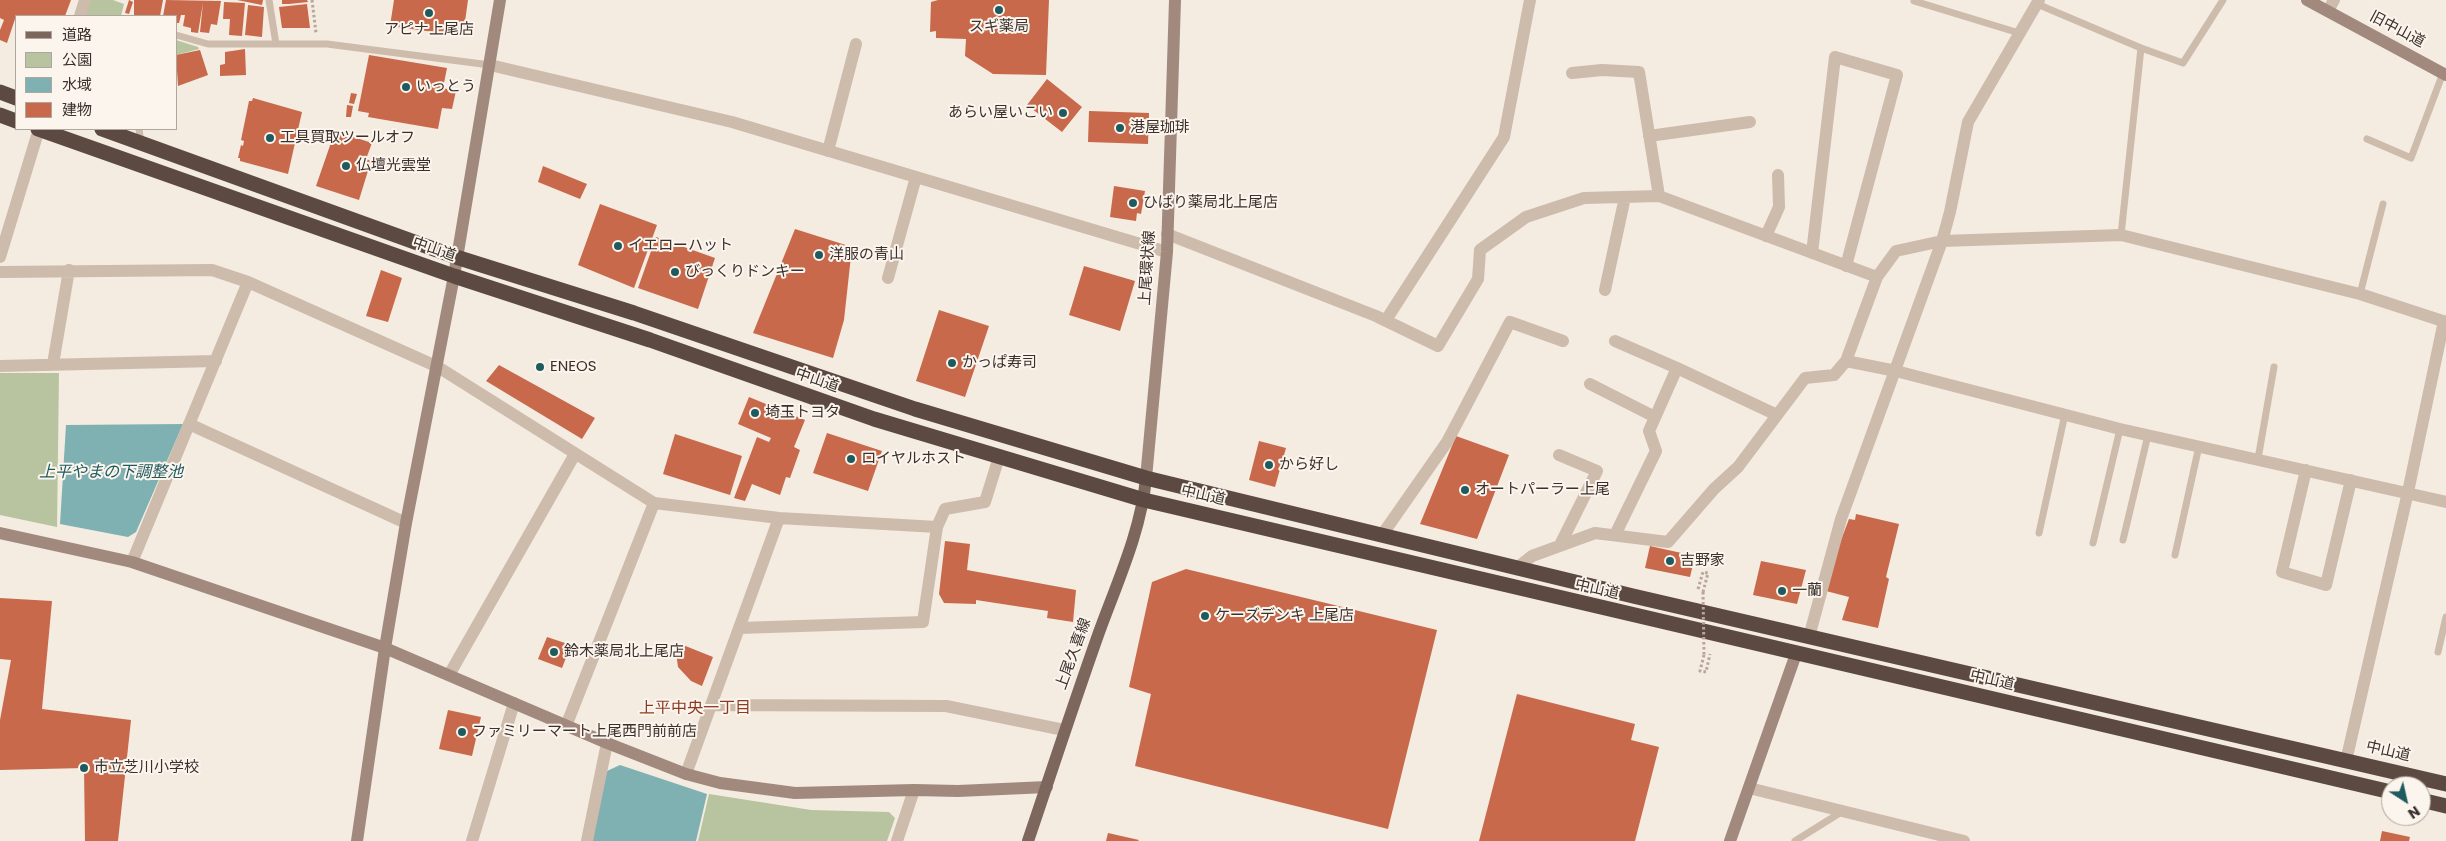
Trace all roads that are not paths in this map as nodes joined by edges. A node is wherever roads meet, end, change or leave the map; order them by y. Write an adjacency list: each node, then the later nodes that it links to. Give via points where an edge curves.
1 (86, 0): 11 (street)
2 (269, 0): 14 (lane)
3 (500, 0): 17 (street)
4 (1175, 0): 37 (street, 上尾環状線)
5 (1530, 0): 55 (street, via 1504,137)
6 (2223, 0): 16 (lane, via 2183,63)
7 (2307, 0): 10 (street, 旧中山道)
8 (1914, 1): 12 (lane)
9 (2038, 2): 12 (street); 16 (lane)
10 (2331, 5): 19 (street, 旧中山道)
11 (80, 15)
12 (2019, 33): 40 (street, via 1968,122)
13 (178, 36): 14 (lane, via 208,44)
14 (276, 44): 17 (lane, via 318,44)
15 (856, 44): 31 (street)
16 (2141, 48): 38 (lane)
17 (490, 65): 31 (street, via 732,122); 44 (street)
18 (1572, 73): 29 (street, via 1602,70 1639,72)
19 (2444, 74): 30 (lane, via 2411,158)
20 (0, 92): 21 (highway)
21 (15, 98)
22 (0, 116): 23 (highway)
23 (15, 121)
24 (1750, 122): 29 (street)
25 (38, 130): 43 (street)
26 (41, 130): 48 (highway, 中山道)
27 (107, 130): 28 (highway, 中山道)
28 (140, 136): 44 (highway, 中山道)
29 (1649, 136): 34 (street)
30 (2367, 139)
31 (828, 150): 33 (street)
32 (1778, 175): 39 (street, via 1779,207)
33 (916, 177): 41 (street); 50 (street)
34 (1659, 196): 35 (street); 39 (street)
35 (1625, 197): 52 (street); 55 (street, via 1584,198 1526,217 1480,250 1478,279 1438,346)
36 (2383, 204): 53 (lane)
37 (1167, 234): 41 (street, 上尾環状線); 55 (street)
38 (2121, 235): 40 (street); 53 (street)
39 (1766, 236): 42 (street)
40 (1942, 241): 49 (street, via 1896,251); 65 (street)
41 (1167, 252): 79 (street, 上尾環状線)
42 (1812, 253): 45 (street); 45 (street, via 1834,57 1897,75)
43 (0, 257)
44 (456, 257): 48 (street); 79 (highway, 中山道, via 634,313 915,409)
45 (1846, 266): 49 (street)
46 (69, 270): 47 (street); 51 (street, via 212,270); 60 (street)
47 (0, 272)
48 (454, 276): 62 (street); 76 (highway, 中山道, via 650,340 874,420)
49 (1877, 277): 59 (street)
50 (888, 278)
51 (248, 282): 58 (street); 62 (street)
52 (1605, 290)
53 (2360, 294): 54 (street)
54 (2445, 319): 81 (street)
55 (1386, 320)
56 (1563, 341): 90 (street, via 1510,322 1447,442)
57 (1615, 341): 64 (street)
58 (216, 361): 60 (street); 70 (street)
59 (1846, 361): 65 (street); 68 (street, via 1834,375 1805,378)
60 (53, 364): 61 (street)
61 (0, 366)
62 (438, 367): 74 (street); 86 (street)
63 (2274, 367): 77 (lane)
64 (1677, 368): 68 (street); 69 (street)
65 (1896, 371): 67 (street); 100 (street, via 1841,519)
66 (1590, 384): 69 (street)
67 (2065, 414): 71 (street); 89 (lane)
68 (1777, 415): 91 (street, via 1738,467 1714,488 1668,542)
69 (1655, 418): 91 (street, via 1649,431 1656,451)
70 (189, 424): 86 (street); 96 (street)
71 (2120, 429): 72 (street); 93 (lane)
72 (2148, 435): 73 (street); 92 (lane)
73 (2199, 446): 77 (street); 95 (lane)
74 (575, 454): 83 (street); 104 (street)
75 (1560, 454): 94 (street, via 1598,471)
76 (999, 457): 82 (highway, 中山道); 87 (street, via 984,502 945,508)
77 (2258, 459): 78 (street)
78 (2306, 470): 80 (street); 80 (street, via 2282,572 2326,584)
79 (1146, 478): 82 (main road, 上尾久喜線); 90 (highway, 中山道)
80 (2351, 480): 81 (street)
81 (2408, 492): 84 (street); 110 (street)
82 (1144, 500): 103 (highway, 中山道); 108 (main road, 上尾久喜線)
83 (654, 502): 85 (street); 107 (street)
84 (2446, 502)
85 (778, 518): 87 (street); 99 (street)
86 (406, 523): 101 (street)
87 (937, 527): 99 (street, via 923,622)
88 (0, 533): 96 (street)
89 (2039, 533)
90 (1382, 535): 97 (highway, 中山道)
91 (1615, 535): 94 (street, via 1595,532)
92 (2123, 540)
93 (2093, 543)
94 (1560, 545): 97 (street, via 1532,556)
95 (2175, 555)
96 (132, 562): 101 (street)
97 (1517, 568): 100 (highway, 中山道)
98 (2446, 617): 102 (lane)
99 (739, 628): 106 (street)
100 (1809, 637): 110 (highway, 中山道)
101 (385, 648): 104 (street); 120 (street)
102 (2438, 652)
103 (1796, 654): 114 (street); 116 (highway, 中山道)
104 (449, 675): 105 (street)
105 (514, 703): 107 (street); 121 (street)
106 (711, 706): 108 (street, via 946,706); 111 (street)
107 (566, 726): 109 (street)
108 (1064, 730): 112 (main road, 上尾久喜線)
109 (608, 743): 111 (street); 122 (street)
110 (2346, 761): 113 (highway, 中山道)
111 (686, 774): 115 (street, via 720,783 795,794)
112 (1048, 784): 115 (street, via 958,791); 124 (main road, 上尾久喜線)
113 (2446, 784)
114 (1748, 788): 119 (street); 125 (street)
115 (914, 790): 123 (street)
116 (2381, 790)
117 (2431, 802): 118 (highway)
118 (2446, 806)
119 (1842, 811): 126 (lane); 127 (street)
120 (357, 841)
121 (472, 841)
122 (587, 841)
123 (897, 841)
124 (1028, 841)
125 (1730, 841)
126 (1795, 841)
127 (1964, 841)

